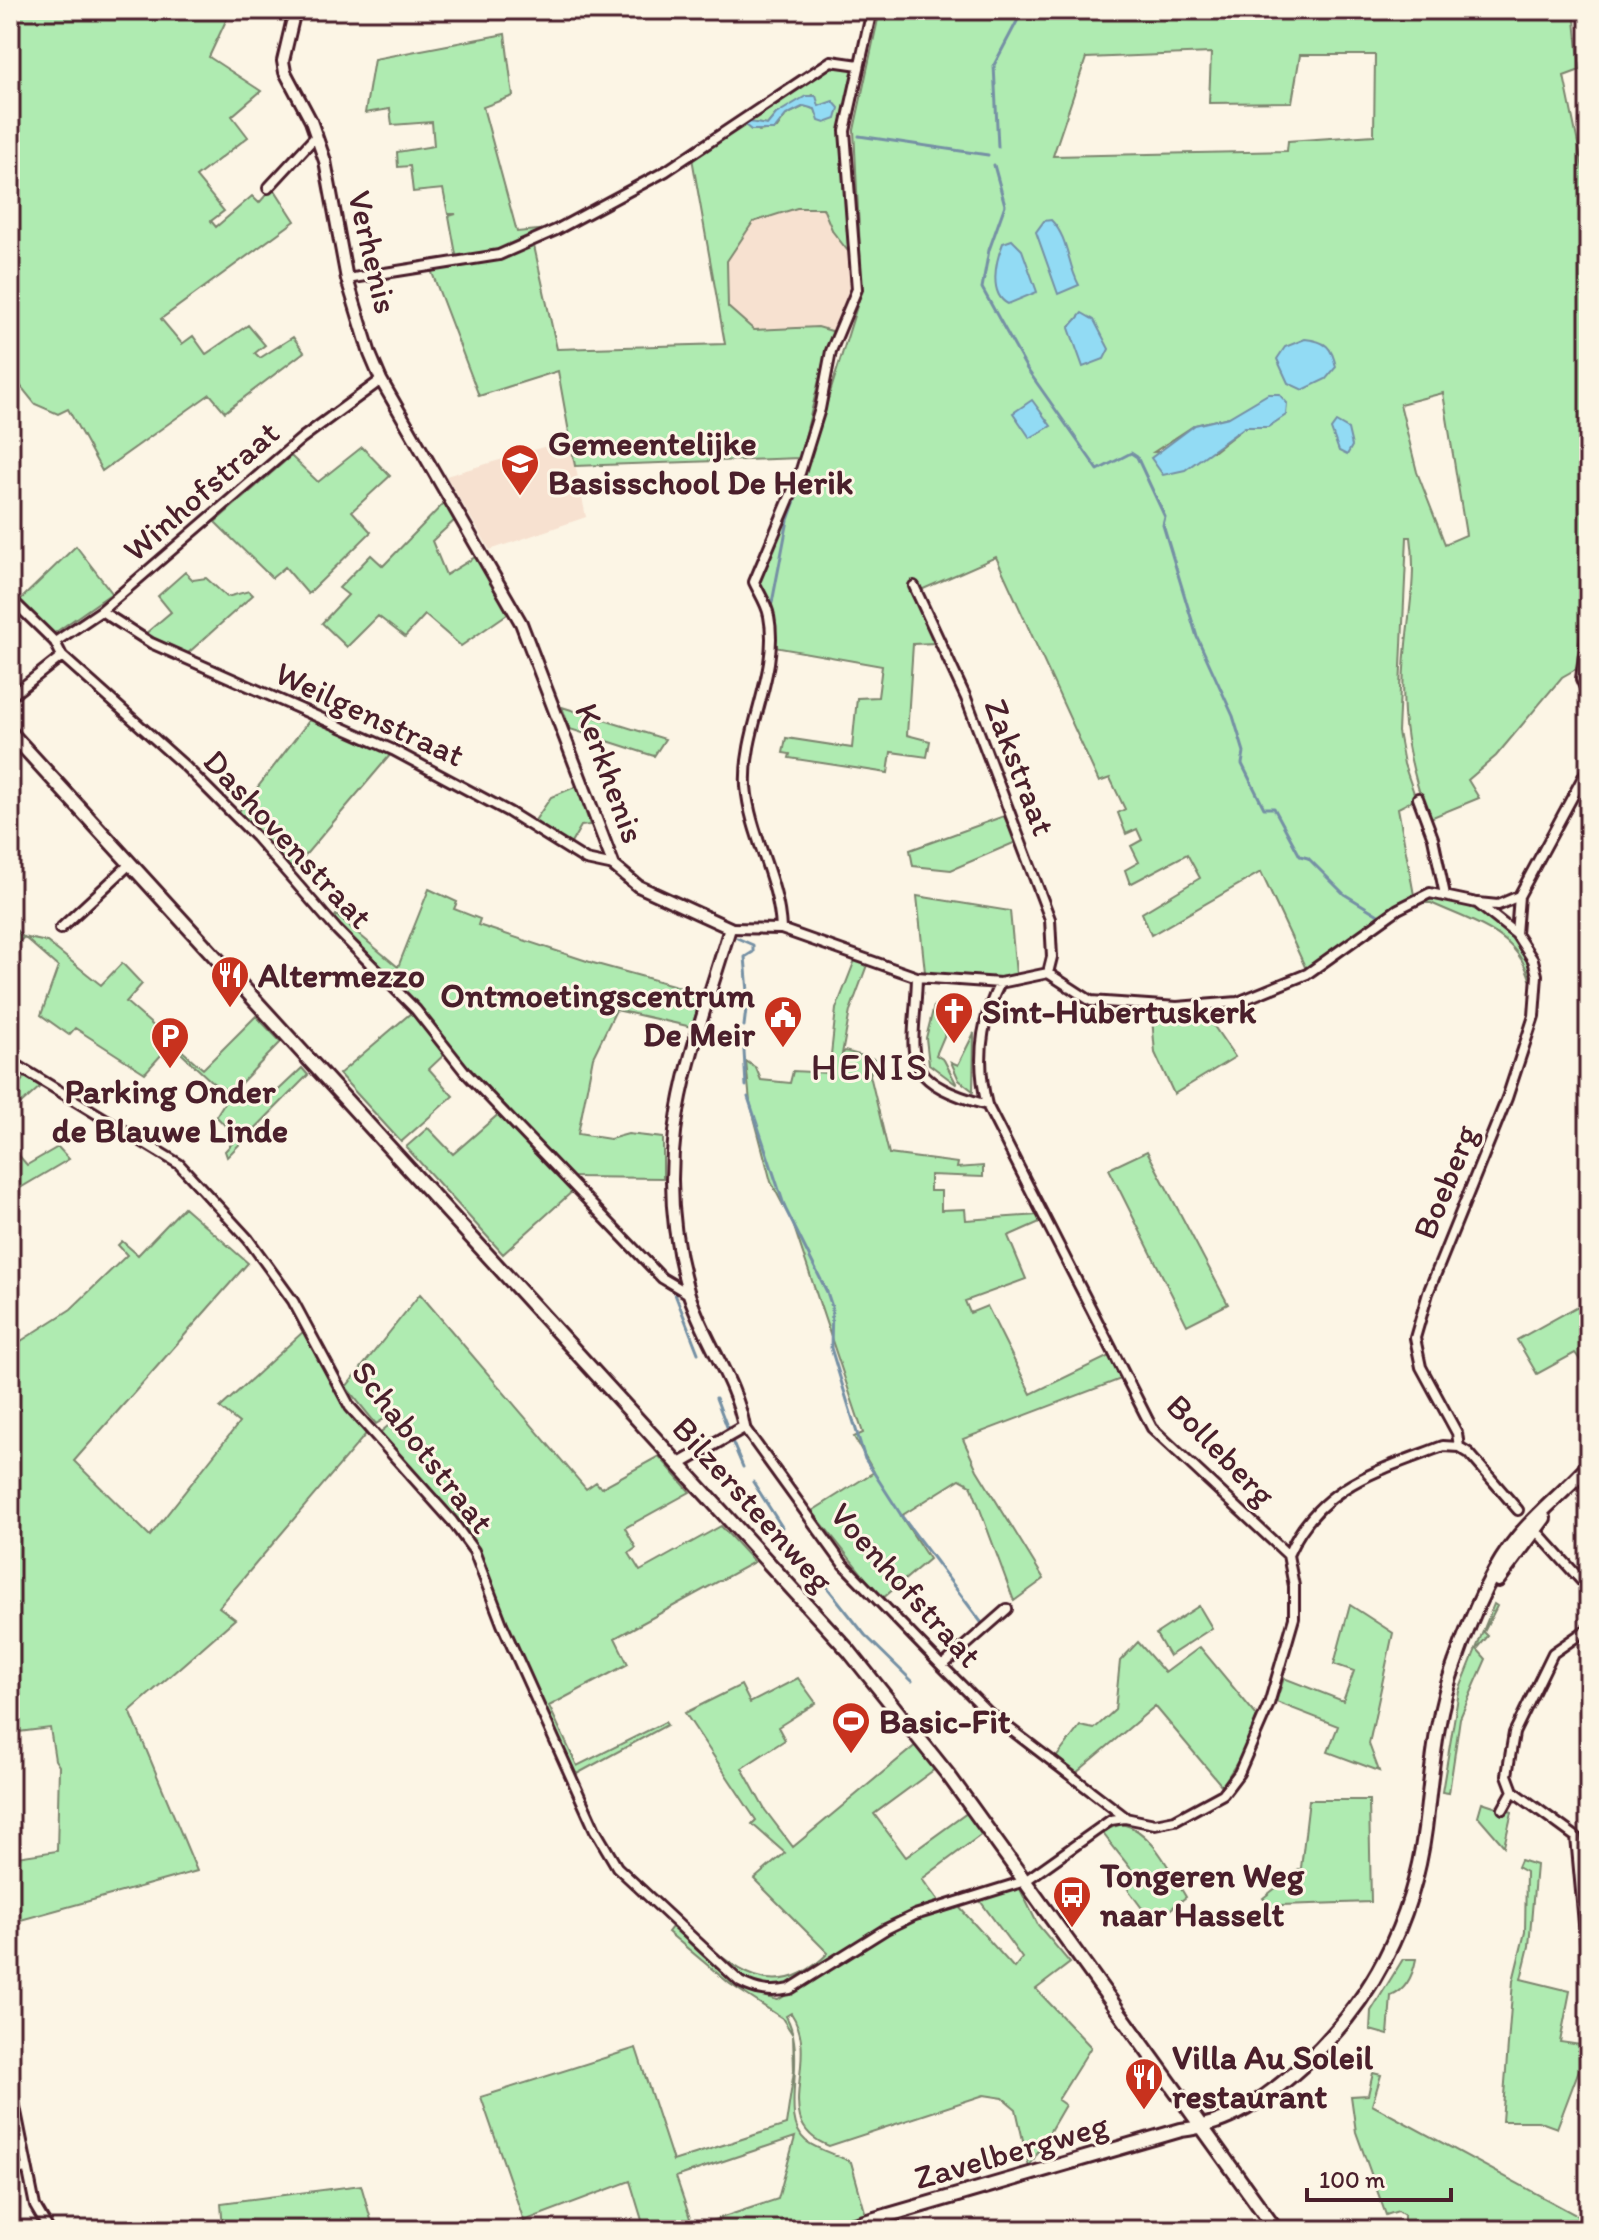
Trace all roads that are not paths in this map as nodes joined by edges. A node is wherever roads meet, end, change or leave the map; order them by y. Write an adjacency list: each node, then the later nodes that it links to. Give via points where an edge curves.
1 (295, 10): 4 (street, Verhenis, via 283,61)
2 (872, 10): 3 (street)
3 (859, 65): 6 (street, via 831,61 666,171 499,255); 26 (street, via 845,131 857,289 831,351 800,473 754,582 769,613 770,655 748,748 746,788)
4 (317, 135): 5 (street); 6 (street, Verhenis)
5 (268, 188)
6 (347, 279): 7 (street, Verhenis)
7 (381, 380): 10 (street, Winhofstraat, via 302,438); 20 (street, Kerkhenis, via 521,623)
8 (914, 586): 28 (street, Zakstraat, via 966,698 1050,919)
9 (10, 598): 12 (street, Dashovenstraat)
10 (101, 611): 12 (street, Winhofstraat); 20 (street, Weilgenstraat, via 151,643 393,750 586,860)
11 (1589, 616): 15 (street, via 1581,679)
12 (55, 642): 13 (street, Dashovenstraat)
13 (62, 656): 14 (street); 33 (street, Dashovenstraat, via 256,837 416,1010 465,1072 662,1278)
14 (10, 697)
15 (1589, 697)
16 (10, 732): 19 (main road, Bilzersteenweg)
17 (1589, 766): 22 (street)
18 (1418, 798): 21 (street)
19 (131, 863): 25 (street); 36 (main road, Bilzersteenweg)
20 (614, 866): 24 (street, Kerkhenis, via 638,886)
21 (1445, 895): 23 (street, Boeberg); 28 (street, Boeberg, via 1418,897 1307,974 1238,1002 1177,1007 1091,1001)
22 (1519, 896): 23 (street, Boeberg, via 1498,905); 27 (street)
23 (1477, 903): 27 (street, Boeberg)
24 (730, 928): 26 (street, Kerkhenis); 33 (street, via 671,1142 671,1209)
25 (60, 929)
26 (781, 929): 29 (street, Kerkhenis)
27 (1516, 934): 35 (street, Boeberg, via 1537,975 1534,1016 1415,1338 1421,1367 1457,1433)
28 (1048, 973): 30 (street, Kerkhenis)
29 (917, 977): 30 (street, Kerkhenis); 32 (street, via 912,1050 916,1066 939,1086)
30 (1000, 983): 32 (street, Bolleberg, via 981,1038 981,1083)
31 (10, 1061): 50 (street, Schabotstraat, via 179,1164 248,1239 287,1291 350,1407 474,1551 588,1816 617,1867 740,1982 757,1991 790,1989 905,1920)
32 (987, 1105): 41 (street, Bolleberg, via 1152,1428)
33 (689, 1294): 34 (street)
34 (744, 1427): 36 (street); 46 (street, Voenhofstraat, via 843,1564)
35 (1459, 1447): 39 (street); 41 (street, via 1443,1446 1349,1483 1332,1495)
36 (679, 1464): 50 (main road, Bilzersteenweg, via 894,1705)
37 (1589, 1465): 38 (main road)
38 (1558, 1499): 43 (main road); 43 (main road, via 1514,1541)
39 (1518, 1510)
40 (1540, 1535): 42 (street)
41 (1288, 1555): 49 (street, via 1296,1602 1287,1652 1251,1750 1223,1794 1196,1811 1166,1823)
42 (1589, 1589)
43 (1487, 1592): 53 (main road, Zavelbergweg, via 1445,1694 1418,1869 1408,1908 1380,1970 1340,2027 1289,2078 1228,2119)
44 (1007, 1609): 46 (street)
45 (1589, 1628): 47 (street, via 1553,1653 1514,1733 1507,1775)
46 (942, 1666): 49 (street, Voenhofstraat, via 988,1712)
47 (1513, 1791): 48 (street); 51 (street, via 1576,1837)
48 (1503, 1809)
49 (1125, 1818): 50 (street, via 1111,1820)
50 (1025, 1881): 53 (main road, Bilzersteenweg)
51 (1589, 1978)
52 (10, 2082): 54 (street)
53 (1202, 2128): 56 (main road, Zavelbergweg); 60 (main road, Bilzersteenweg)
54 (26, 2168): 55 (street); 57 (street, via 35,2206)
55 (10, 2171)
56 (889, 2215): 58 (main road, Zavelbergweg); 59 (street)
57 (49, 2230)
58 (837, 2230)
59 (884, 2230)
60 (1276, 2230)

